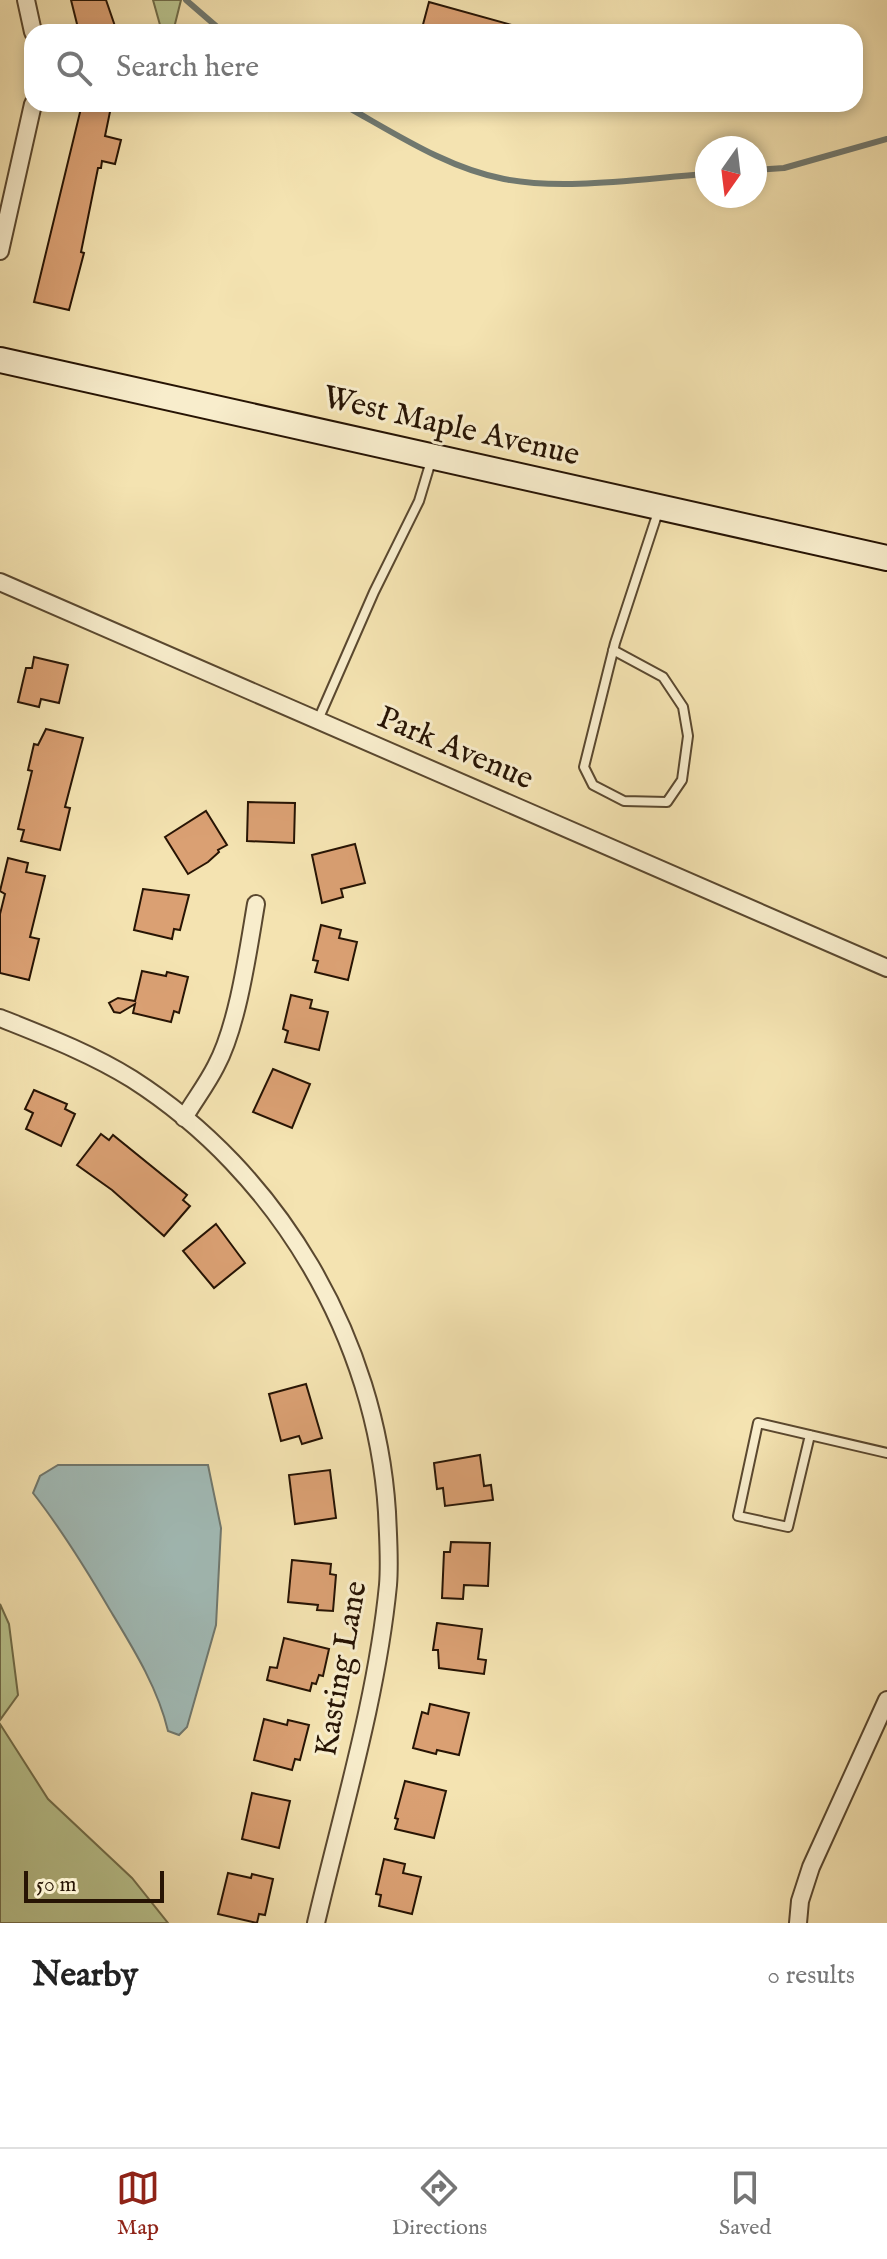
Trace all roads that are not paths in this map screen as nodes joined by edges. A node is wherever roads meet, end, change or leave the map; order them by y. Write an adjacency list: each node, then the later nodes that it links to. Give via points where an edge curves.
1 (26, 0): 2 (street)
2 (31, 24)
3 (31, 112): 4 (street)
4 (0, 251)
5 (0, 360): 6 (main road, West Maple Avenue)
6 (432, 456): 7 (main road, West Maple Avenue); 11 (lane, via 419,501)
7 (659, 507): 8 (main road, West Maple Avenue); 10 (lane)
8 (887, 558)
9 (0, 582): 11 (street, Park Avenue)
10 (613, 650): 10 (lane, via 584,767 593,785 624,801 667,802 682,780 688,736 683,707 663,677)
11 (318, 720): 13 (street, Park Avenue)
12 (256, 904): 15 (street, via 226,1041 217,1066)
13 (887, 968)
14 (0, 1018): 15 (street, Kasting Lane, via 76,1049 132,1080)
15 (184, 1118): 19 (street, Kasting Lane, via 242,1172 311,1263 349,1341 371,1407 385,1480 388,1583 377,1664)
16 (810, 1435): 16 (lane, via 758,1423 738,1516 788,1527); 17 (lane)
17 (887, 1453)
18 (887, 1700): 20 (street, via 811,1867)
19 (316, 1923)
20 (798, 1923)

